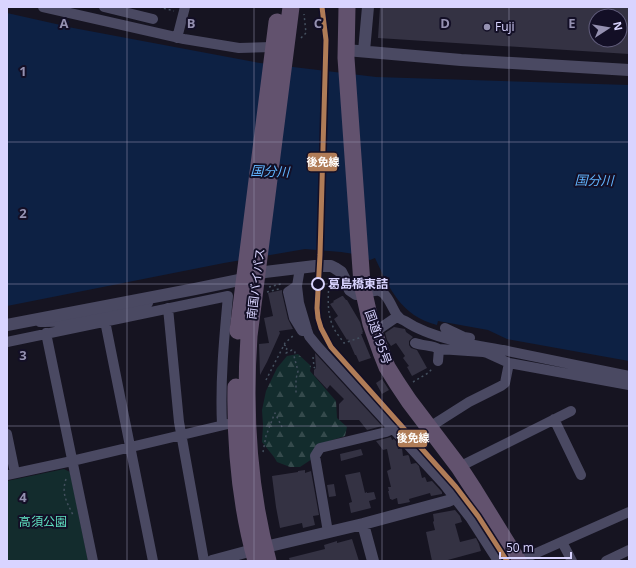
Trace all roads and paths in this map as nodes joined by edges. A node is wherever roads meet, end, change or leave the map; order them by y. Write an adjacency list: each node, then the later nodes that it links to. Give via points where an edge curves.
1 (43, 7): 12 (street)
2 (104, 7): 10 (street)
3 (159, 7): 8 (path)
4 (279, 7): 14 (highway, 南国バイパス)
5 (341, 7): 15 (highway, 国道195号)
6 (347, 7): 15 (highway, 国道195号)
7 (368, 7): 13 (street)
8 (185, 10): 12 (street)
9 (297, 10): 11 (path); 14 (highway, 南国バイパス)
10 (153, 19)
11 (306, 33)
12 (177, 38): 14 (street)
13 (364, 51): 15 (street); 16 (street, via 461,60)
14 (277, 52): 19 (highway, 南国バイパス)
15 (346, 54): 23 (highway, 国道195号)
16 (629, 70)
17 (329, 266): 18 (street); 23 (street, via 341,272 350,290 356,294); 34 (path, via 329,312 334,329 344,343)
18 (300, 268): 19 (street); 20 (street)
19 (251, 273): 24 (street); 49 (highway, 南国バイパス, via 238,336); 69 (highway, 南国バイパス, via 247,420)
20 (297, 286): 22 (street); 32 (street)
21 (266, 292): 22 (path, via 286,288)
22 (288, 292): 32 (street, via 294,318)
23 (364, 294): 26 (street, via 381,292); 51 (highway, 国道195号, via 371,324 387,367)
24 (150, 298): 27 (street, via 147,304); 28 (street)
25 (168, 308): 27 (street); 49 (street, via 228,296 223,353 222,411); 54 (street)
26 (398, 316): 31 (street); 40 (street, via 410,325)
27 (104, 318): 28 (street); 33 (street); 55 (street)
28 (26, 322): 29 (street)
29 (7, 326)
30 (445, 328): 38 (street, via 464,337 486,341)
31 (379, 329)
32 (304, 330): 37 (path, via 301,334 296,331); 52 (street)
33 (46, 333): 35 (street); 57 (street)
34 (367, 335)
35 (7, 342)
36 (415, 343): 39 (street)
37 (284, 345): 44 (path); 46 (path, via 286,353 292,350 296,353)
38 (495, 349): 40 (street); 43 (street)
39 (439, 350): 40 (street); 41 (street)
40 (483, 350): 42 (street)
41 (438, 362)
42 (509, 363): 45 (street); 51 (street, via 505,383)
43 (629, 376)
44 (266, 380)
45 (629, 386)
46 (296, 395)
47 (570, 411): 48 (street)
48 (554, 420): 58 (street, via 522,430); 60 (street)
49 (229, 424): 54 (street); 69 (highway, 南国バイパス, via 243,504)
50 (282, 427): 56 (path, via 275,413 266,436)
51 (428, 428): 58 (highway, 国道195号)
52 (393, 429): 61 (street); 66 (street, via 320,448 315,456)
53 (7, 434): 59 (street)
54 (181, 435): 55 (street); 72 (street)
55 (130, 446): 57 (street); 71 (street)
56 (263, 456)
57 (72, 461): 59 (street); 70 (street)
58 (459, 467): 63 (highway, 国道195号)
59 (11, 474)
60 (581, 475)
61 (455, 498): 64 (street); 65 (street)
62 (629, 512): 67 (street)
63 (494, 522): 65 (street); 76 (highway, 国道195号)
64 (363, 524): 66 (street); 74 (street)
65 (479, 531): 75 (street)
66 (328, 532): 69 (street)
67 (562, 542): 76 (street); 77 (street)
68 (629, 550): 78 (street)
69 (260, 555): 73 (street)
70 (93, 561)
71 (154, 561)
72 (204, 561)
73 (212, 561)
74 (373, 561)
75 (498, 561)
76 (515, 561)
77 (572, 561)
78 (606, 561)

